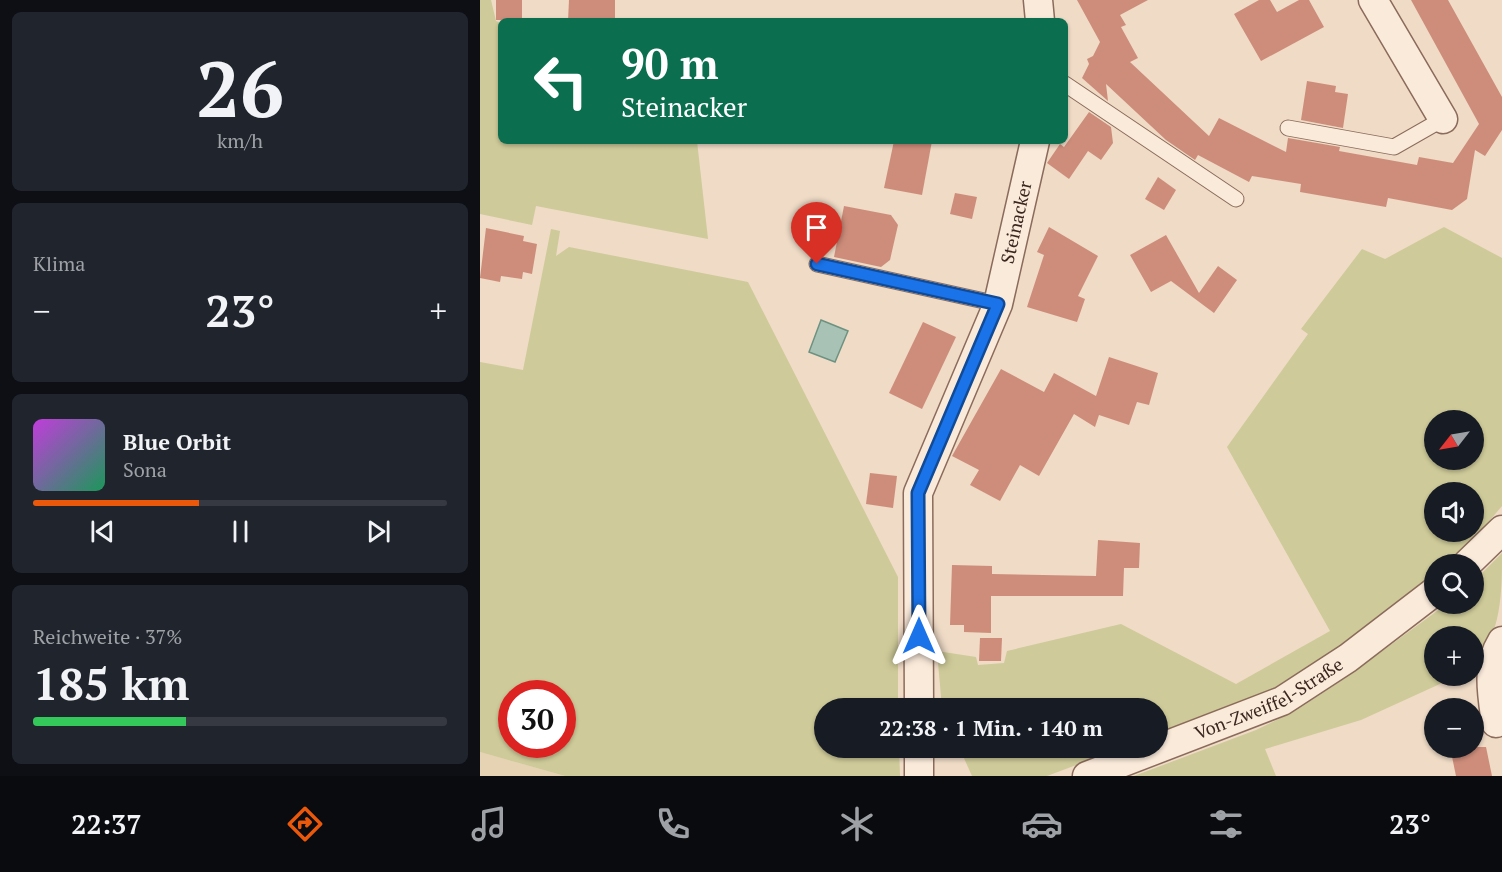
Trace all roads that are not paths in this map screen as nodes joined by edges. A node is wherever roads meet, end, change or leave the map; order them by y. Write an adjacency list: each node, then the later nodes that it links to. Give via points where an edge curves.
1 (1038, 0): 3 (street)
2 (1373, 0): 5 (street, via 1388,44)
3 (1040, 18)
4 (1068, 86): 8 (lane)
5 (1443, 119): 6 (lane, via 1394,147)
6 (1288, 128)
7 (1034, 144): 10 (street, Steinacker)
8 (1236, 199)
9 (817, 264): 10 (lane)
10 (998, 304): 15 (street, Steinacker, via 918,493)
11 (1502, 530): 12 (street)
12 (1477, 554)
13 (1424, 600): 19 (street, Von-Zweiffel-Straße, via 1348,658 1282,701)
14 (1502, 641): 16 (street, via 1495,653 1490,679)
15 (919, 698)
16 (1496, 723)
17 (919, 758): 18 (street)
18 (919, 776)
19 (1087, 776)

